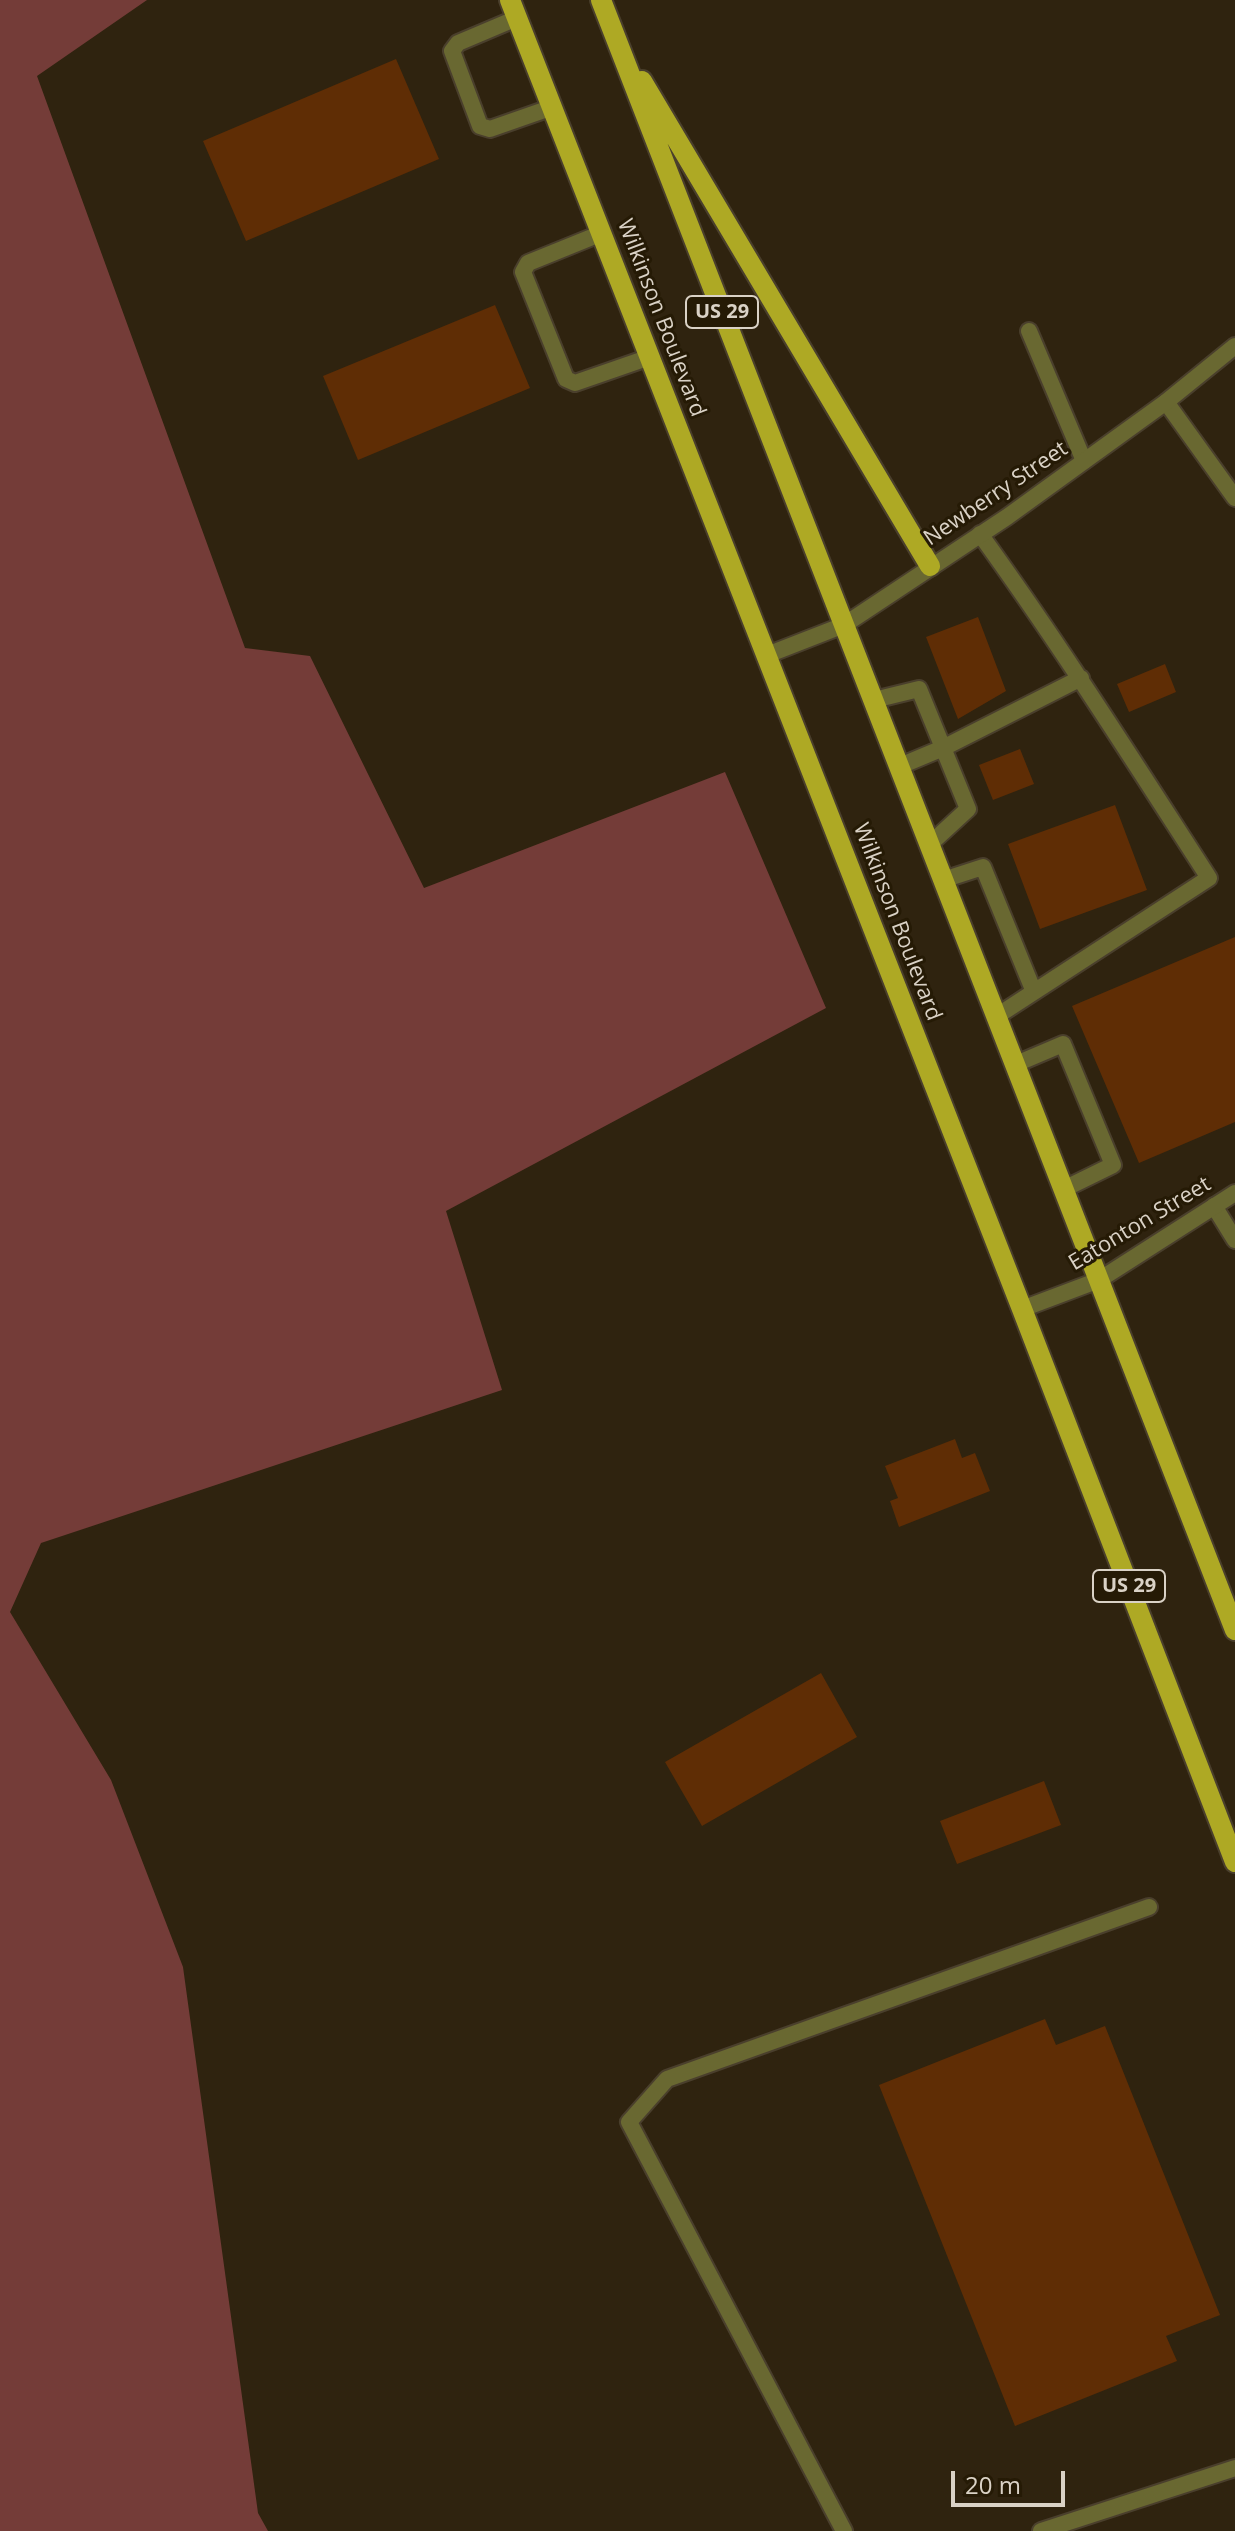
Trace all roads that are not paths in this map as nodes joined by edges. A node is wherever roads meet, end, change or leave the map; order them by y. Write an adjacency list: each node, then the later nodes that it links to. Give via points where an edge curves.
1 (601, 0): 3 (main road, US 29)
2 (514, 9): 4 (main road, Wilkinson Boulevard / US 29); 4 (street, via 452,51 480,126 490,129)
3 (612, 29): 13 (main road); 14 (main road, US 29)
4 (553, 107): 5 (main road, Wilkinson Boulevard / US 29)
5 (602, 233): 8 (main road, Wilkinson Boulevard / US 29); 8 (street, via 528,263 523,272 566,379 575,383)
6 (1029, 331): 10 (street)
7 (1235, 346): 9 (street, Newberry Street)
8 (650, 357): 15 (main road, Wilkinson Boulevard / US 29)
9 (1166, 402): 10 (street, Newberry Street); 11 (street)
10 (1084, 461): 12 (street, Newberry Street)
11 (1235, 498)
12 (980, 534): 13 (street, Newberry Street); 16 (street)
13 (930, 566): 14 (street, Newberry Street)
14 (844, 625): 15 (street, Newberry Street); 17 (main road, US 29)
15 (767, 655): 30 (main road, Wilkinson Boulevard / US 29)
16 (1081, 678): 18 (street); 22 (street, via 1209,878)
17 (874, 700): 18 (street, via 919,689); 19 (main road, US 29)
18 (943, 748): 19 (street); 20 (street, via 968,809)
19 (900, 766): 20 (main road, US 29)
20 (930, 844): 21 (main road, US 29)
21 (943, 880): 22 (street, via 983,867); 23 (main road, US 29)
22 (1034, 992): 23 (street)
23 (997, 1016): 24 (main road, US 29)
24 (1016, 1064): 25 (main road, US 29); 25 (street, via 1063,1044 1113,1165)
25 (1064, 1189): 29 (main road, US 29)
26 (1235, 1193): 27 (street, Eatonton Street)
27 (1214, 1206): 28 (street); 29 (street, Eatonton Street)
28 (1235, 1240)
29 (1099, 1280): 30 (street, Eatonton Street); 31 (main road, US 29)
30 (1022, 1309): 32 (main road, Wilkinson Boulevard / US 29)
31 (1235, 1630)
32 (1235, 1862)
33 (1149, 1907): 36 (street, via 667,2079 629,2122)
34 (1235, 2468): 35 (street)
35 (1069, 2527): 37 (street)
36 (844, 2531)
37 (1041, 2531)

